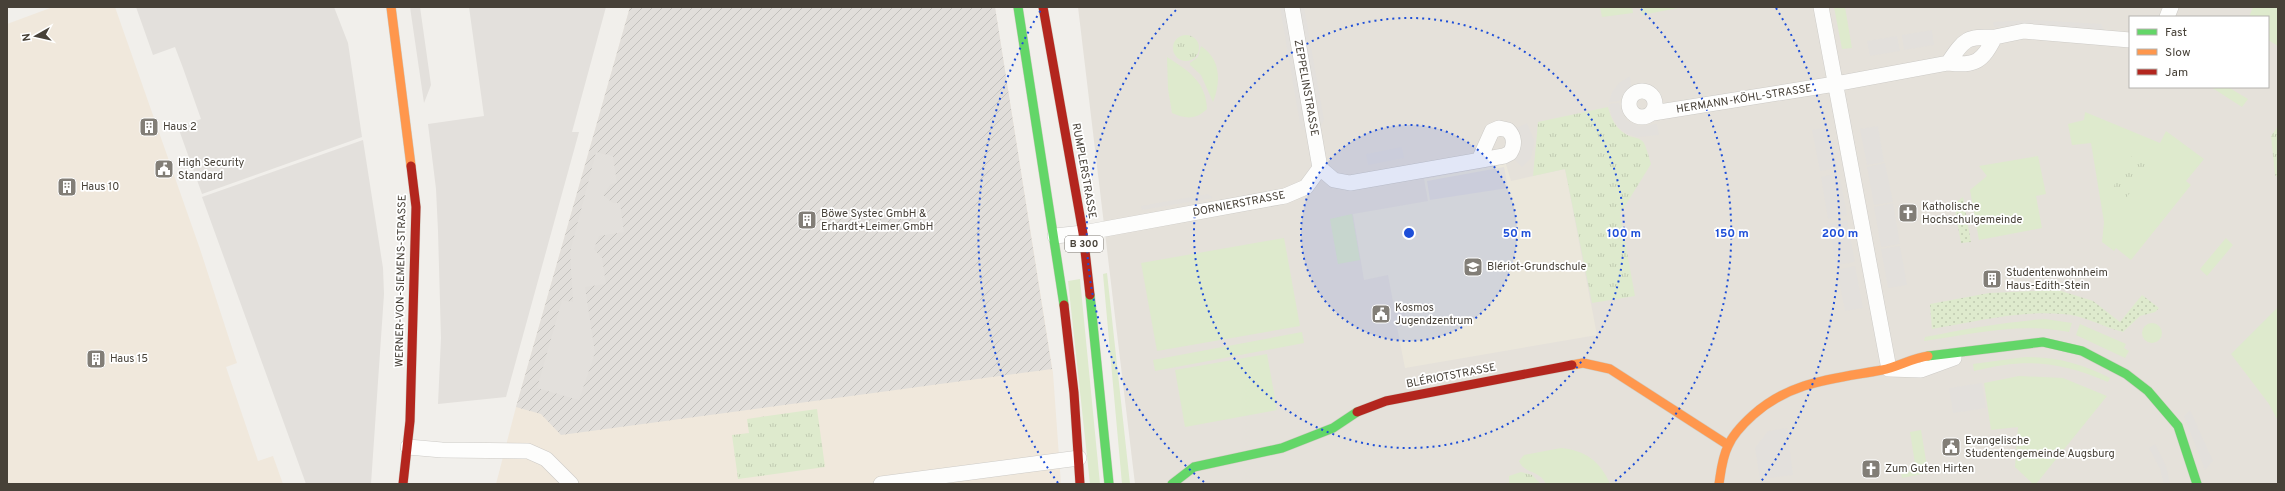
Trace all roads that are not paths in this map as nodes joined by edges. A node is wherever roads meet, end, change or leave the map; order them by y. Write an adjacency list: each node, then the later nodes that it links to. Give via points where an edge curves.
1 (391, 7): 18 (street, WERNER-VON-SIEMENS-STRASSE, via 416,207)
2 (1018, 7): 14 (street, B 300)
3 (1043, 7): 13 (street, RUMPLERSTRASSE / B 300)
4 (1292, 7): 12 (street, ZEPPELINSTRASSE)
5 (1821, 7): 9 (street)
6 (1996, 37): 7 (street, via 2024,31); 8 (street, via 1972,37 1960,46); 8 (street, HERMANN-KÖHL-STRASSE, via 1986,55 1967,65)
7 (2129, 40)
8 (1948, 63): 9 (street, HERMANN-KÖHL-STRASSE)
9 (1835, 84): 10 (street, HERMANN-KÖHL-STRASSE); 16 (street)
10 (1653, 113)
11 (1479, 160): 12 (street, via 1350,183 1334,180)
12 (1320, 168): 13 (street, DORNIERSTRASSE, via 1306,187 1285,196)
13 (1083, 234): 14 (street, DORNIERSTRASSE); 24 (street, RUMPLERSTRASSE / B 300)
14 (1055, 236): 19 (street, B 300, via 1073,385)
15 (1963, 353): 16 (street, via 1944,363 1921,370); 27 (street, via 2043,342 2082,351 2126,374 2148,391 2178,426)
16 (1889, 369): 17 (street, via 1804,385 1769,401 1742,424)
17 (1728, 444): 25 (street, BLÉRIOTSTRASSE, via 1610,369 1583,363 1386,401 1356,413 1333,428 1282,448 1194,467); 26 (street)
18 (408, 447): 20 (street, WERNER-VON-SIEMENS-STRASSE); 21 (street, via 528,451 546,459)
19 (1078, 458): 22 (street); 23 (street, B 300)
20 (403, 484)
21 (571, 484)
22 (881, 484)
23 (1080, 484)
24 (1109, 484)
25 (1172, 484)
26 (1719, 484)
27 (2197, 484)

